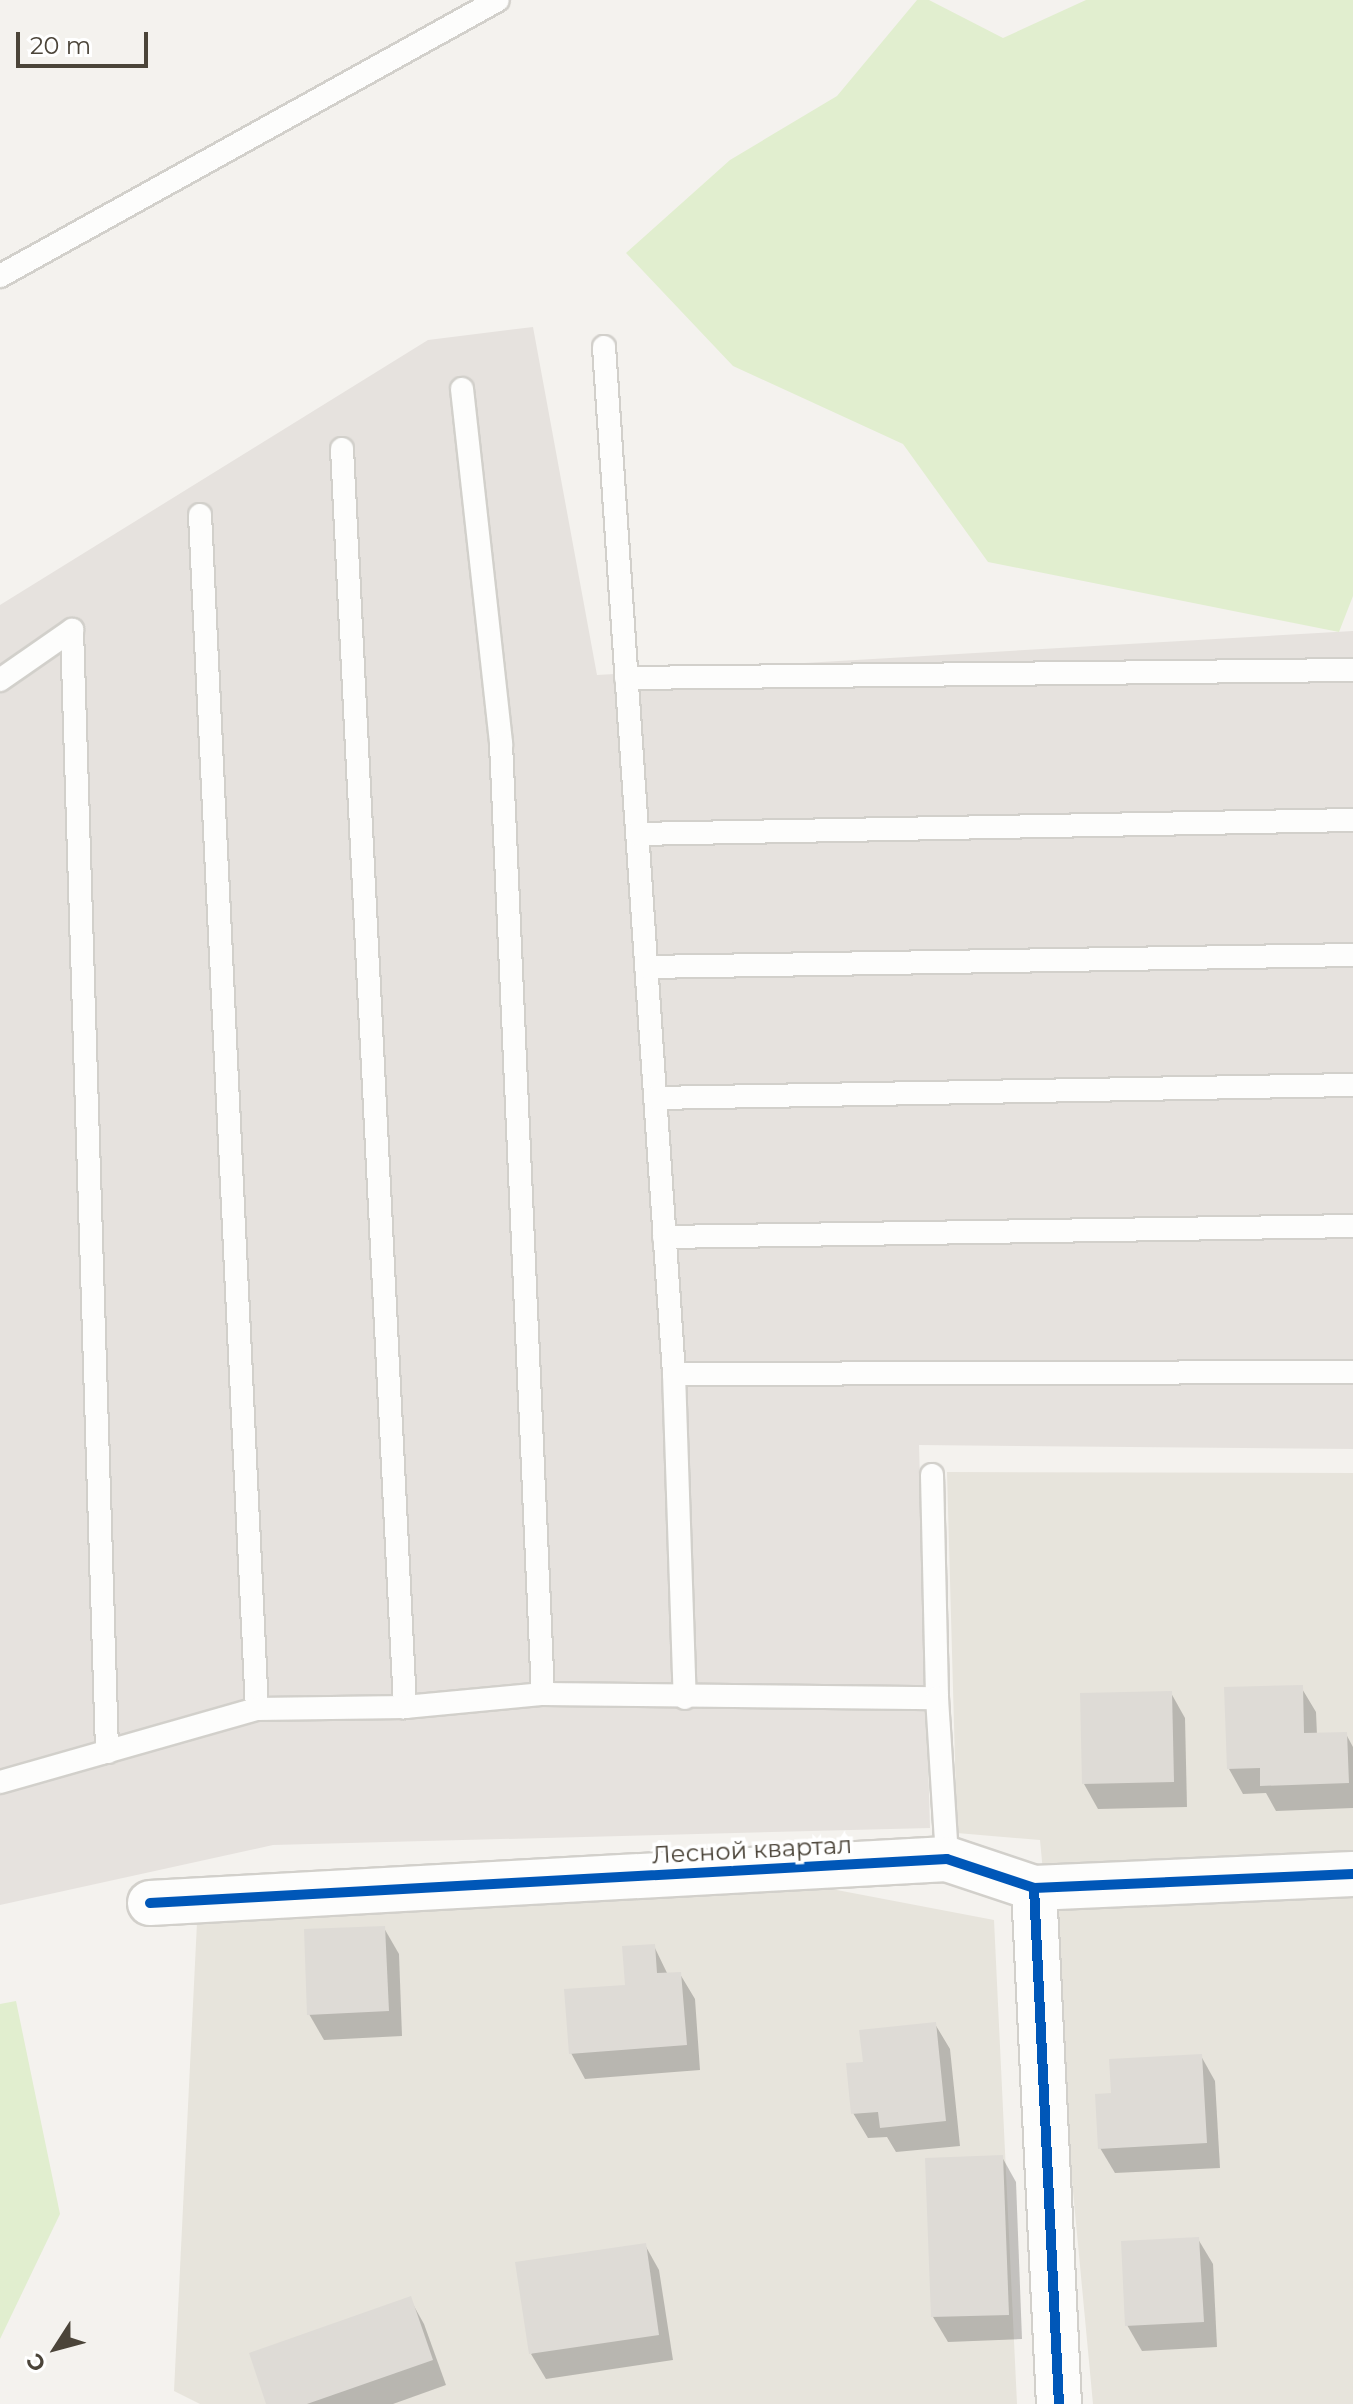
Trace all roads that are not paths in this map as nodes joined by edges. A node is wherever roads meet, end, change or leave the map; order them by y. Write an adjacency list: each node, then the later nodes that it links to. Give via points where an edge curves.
1 (498, 0): 2 (lane)
2 (0, 276)
3 (604, 347): 8 (lane)
4 (462, 389): 21 (lane, via 501,744)
5 (342, 449): 24 (lane)
6 (200, 515): 25 (lane)
7 (1353, 670): 8 (lane)
8 (626, 678): 11 (lane)
9 (0, 680): 26 (lane, via 72,630)
10 (1353, 820): 11 (lane)
11 (637, 834): 13 (lane)
12 (1353, 955): 13 (lane)
13 (646, 967): 15 (lane)
14 (1353, 1085): 15 (lane)
15 (655, 1098): 17 (lane)
16 (1353, 1226): 17 (lane)
17 (664, 1237): 19 (lane)
18 (1353, 1372): 19 (lane)
19 (674, 1374): 22 (lane)
20 (932, 1475): 23 (lane)
21 (543, 1694): 22 (lane); 24 (lane)
22 (685, 1698): 23 (lane)
23 (937, 1698): 28 (lane)
24 (405, 1707): 25 (lane)
25 (257, 1709): 26 (lane)
26 (107, 1752): 27 (lane)
27 (0, 1782)
28 (947, 1859): 30 (street, Лесной квартал); 31 (street, Лесной квартал)
29 (1353, 1874): 30 (street, Лесной квартал)
30 (1034, 1888): 32 (street)
31 (150, 1903)
32 (1059, 2404)

